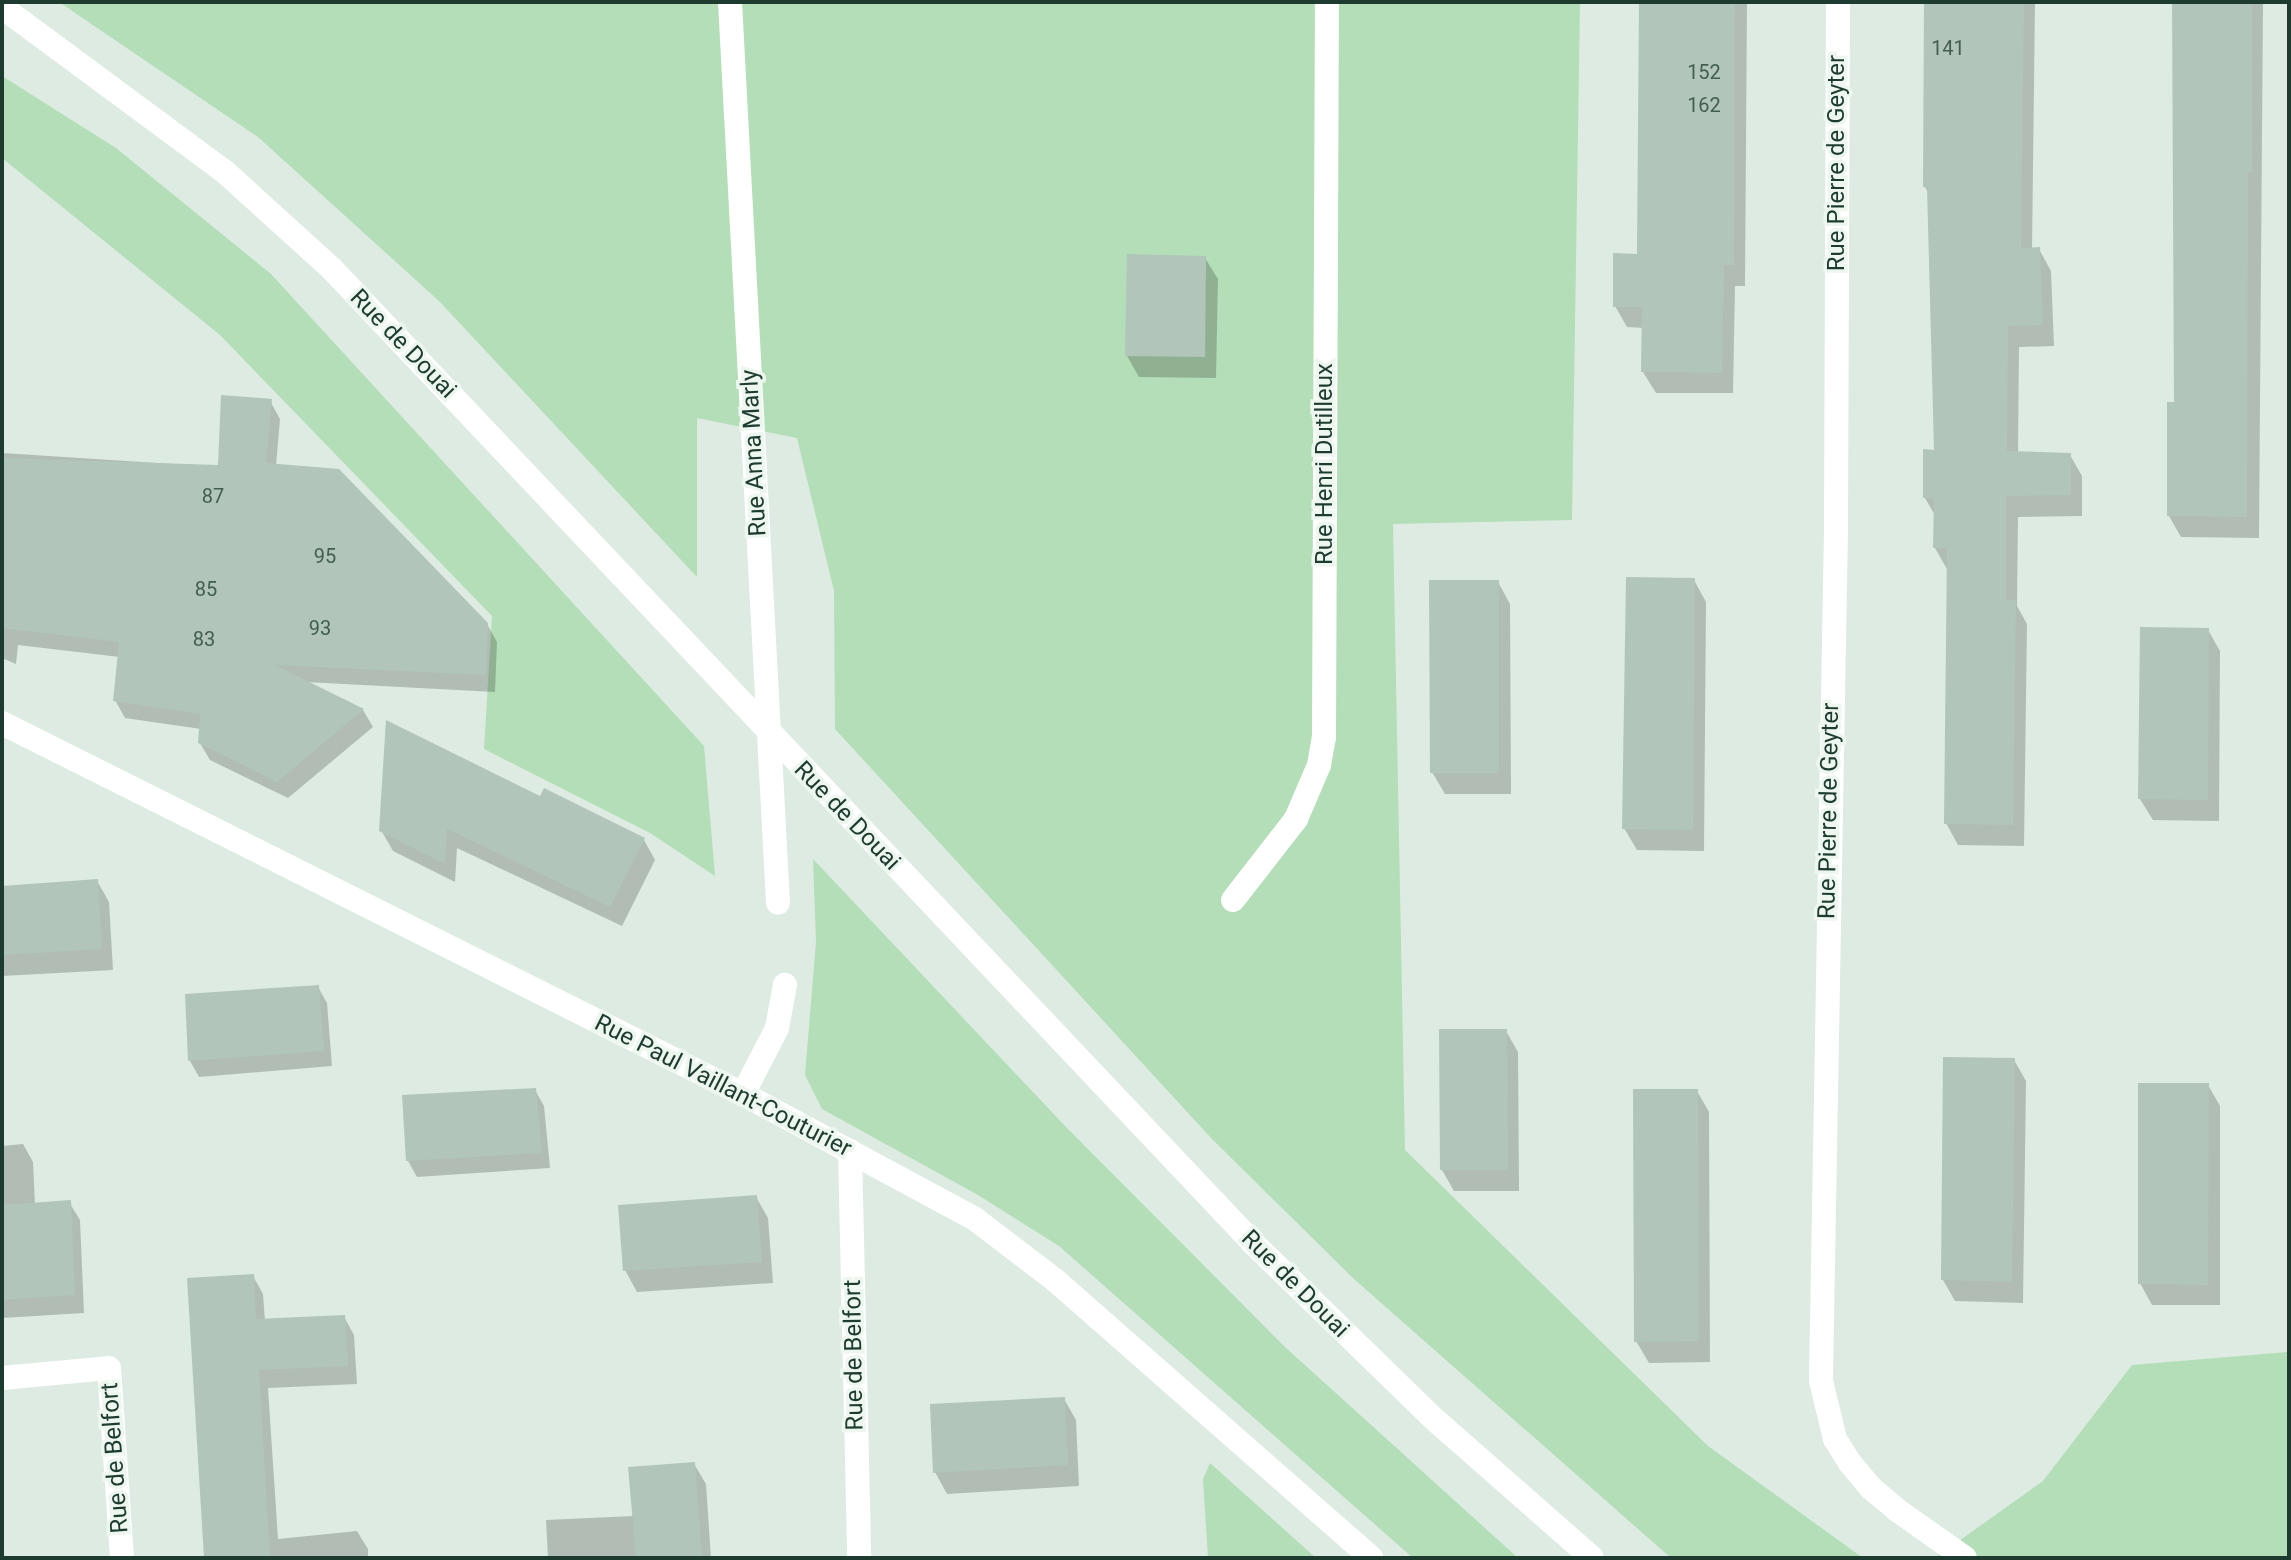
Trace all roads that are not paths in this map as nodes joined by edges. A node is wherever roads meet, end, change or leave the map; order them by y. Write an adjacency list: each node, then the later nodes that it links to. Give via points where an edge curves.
1 (730, 2): 9 (street, Rue Anna Marly)
2 (1327, 2): 8 (street, Rue Henri Dutilleux, via 1324,738 1319,765 1296,819)
3 (1838, 2): 18 (street, Rue Pierre de Geyter, via 1836,528 1821,1381 1835,1439 1850,1463 1897,1510)
4 (2, 7): 6 (street, Rue de Douai)
5 (2, 26): 6 (street, Rue de Douai)
6 (100, 79): 17 (street, Rue de Douai, via 224,171 332,269 1309,1300)
7 (2, 723): 11 (street, Rue Paul Vaillant-Couturier)
8 (1233, 900)
9 (778, 903)
10 (785, 985): 11 (street, via 777,1028)
11 (743, 1094): 12 (street, Rue Paul Vaillant-Couturier)
12 (850, 1151): 15 (street, Rue de Belfort); 16 (street, Rue Paul Vaillant-Couturier, via 975,1219 1021,1252)
13 (2, 1378): 14 (street, Rue de Belfort, via 109,1368)
14 (122, 1558)
15 (859, 1558)
16 (1371, 1558)
17 (1592, 1558)
18 (1965, 1558)

